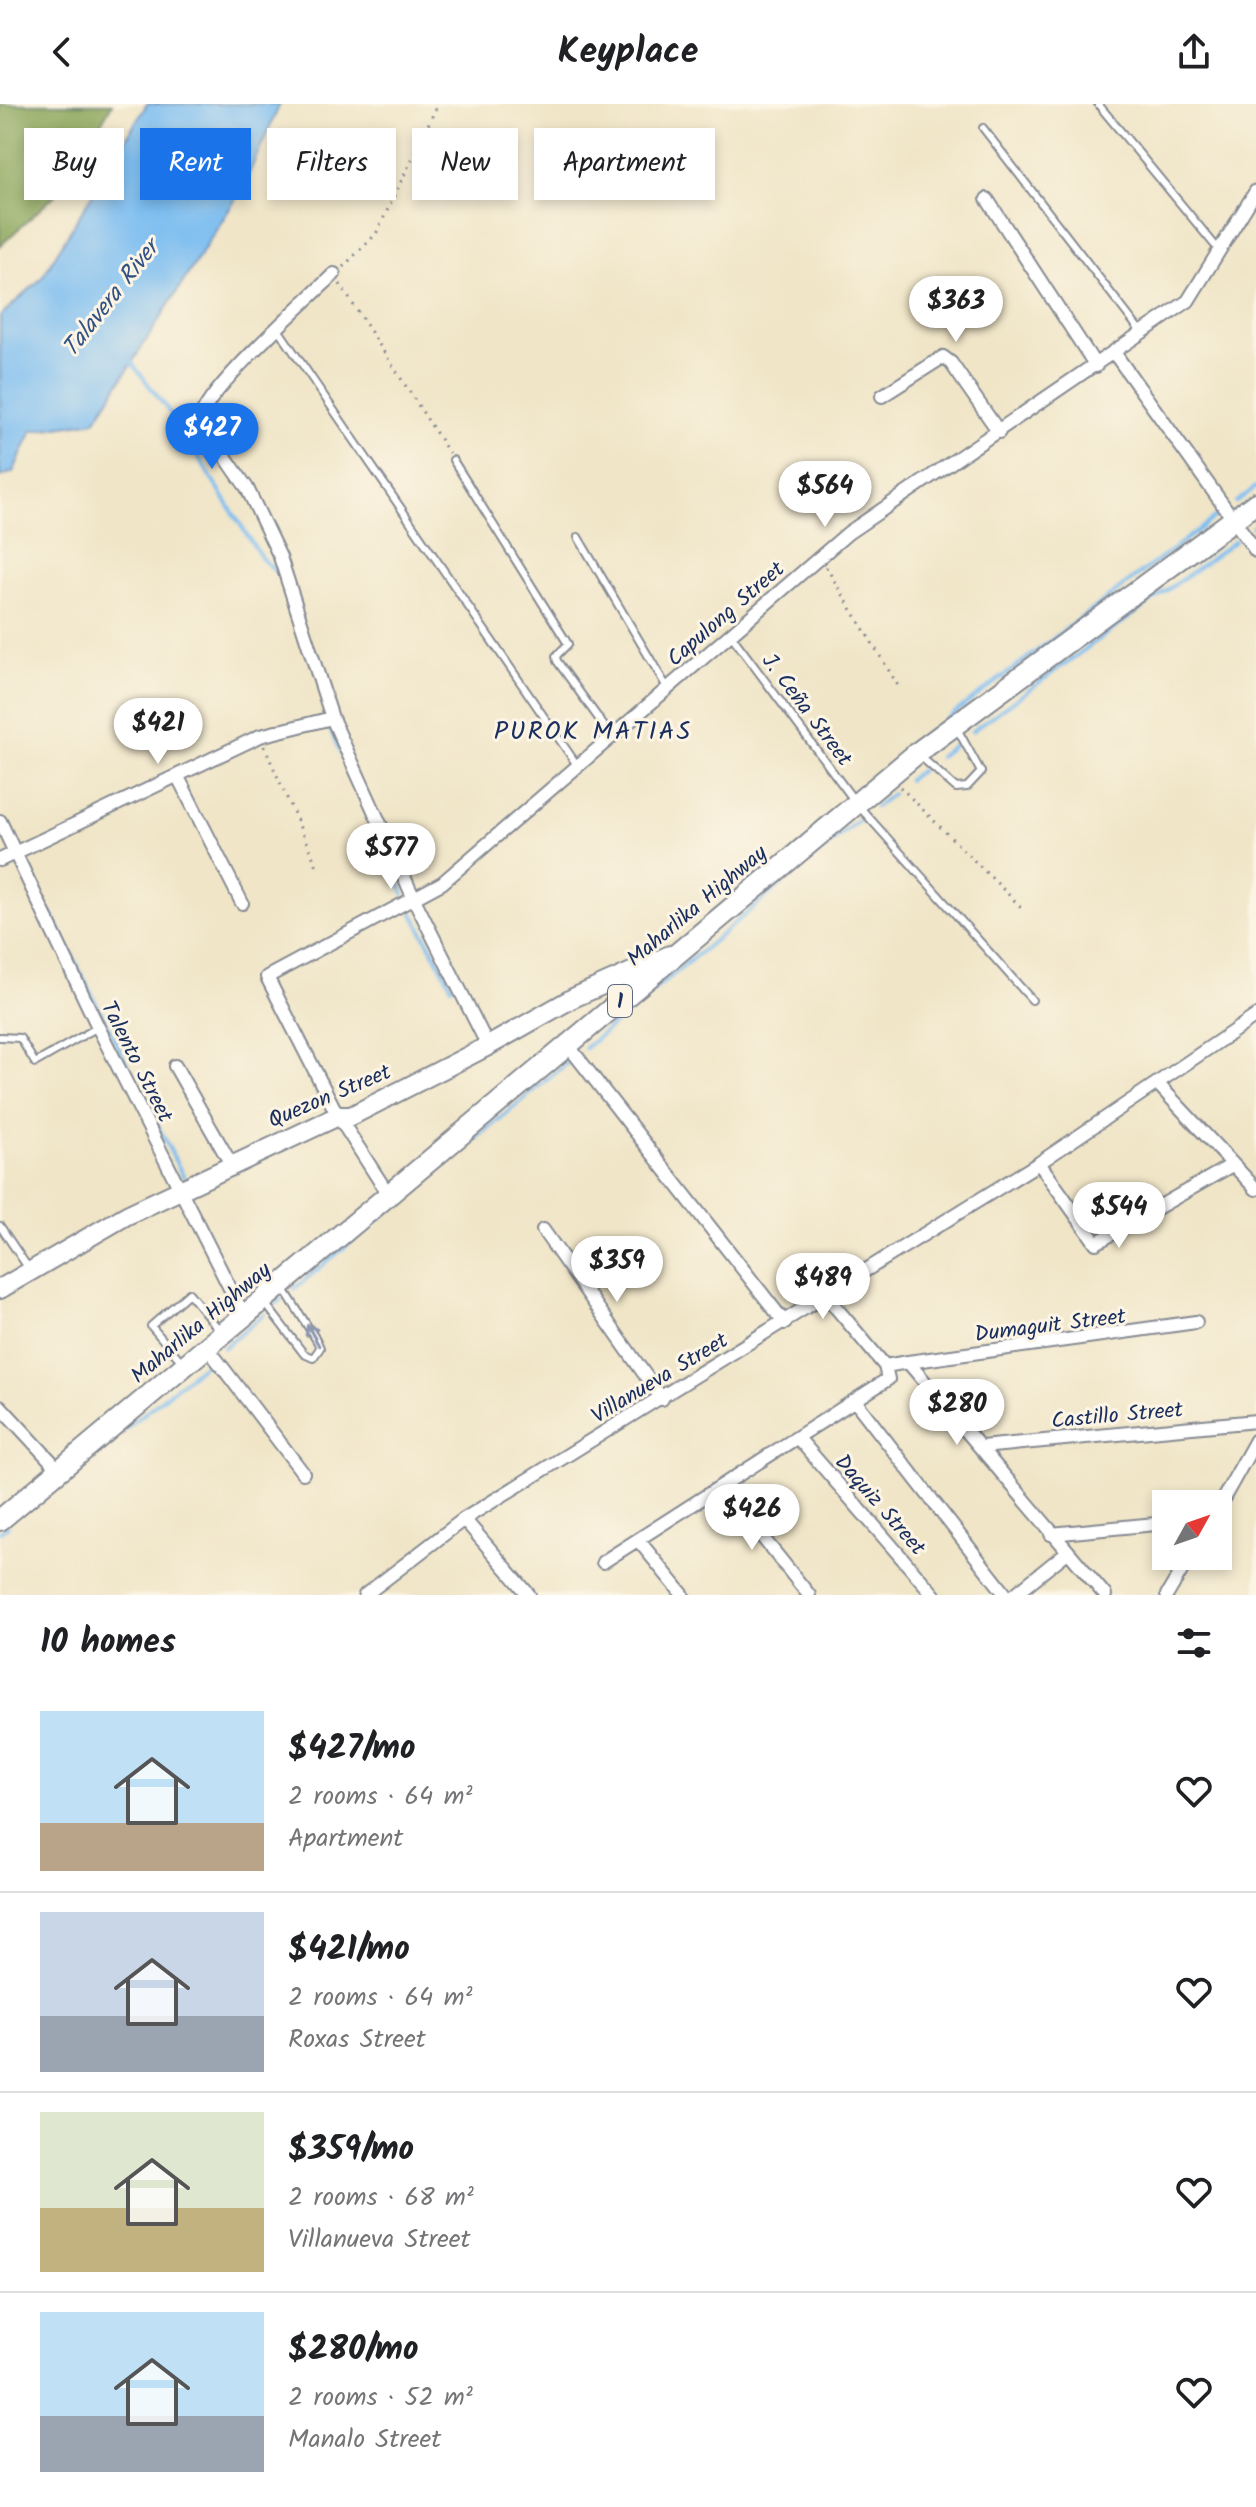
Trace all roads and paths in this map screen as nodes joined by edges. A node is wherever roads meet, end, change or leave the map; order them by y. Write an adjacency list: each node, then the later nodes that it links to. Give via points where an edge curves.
1 (438, 104): 7 (path, via 376,234)
2 (1098, 104): 6 (lane)
3 (983, 128): 9 (lane)
4 (1256, 191): 6 (street, Capulong Street)
5 (987, 199): 11 (street)
6 (1221, 252): 9 (street, Capulong Street, via 1188,301)
7 (334, 274): 8 (street); 14 (path)
8 (278, 329): 23 (street, via 202,410 200,420 247,488 280,557); 28 (lane)
9 (1143, 335): 10 (street, Capulong Street)
10 (1115, 354): 11 (street, Capulong Street); 16 (street)
11 (1096, 366): 13 (street, Capulong Street)
12 (882, 396): 13 (street, via 943,357)
13 (999, 432): 19 (street, Capulong Street)
14 (453, 460): 26 (lane, via 568,644 557,661)
15 (1256, 503): 16 (main road, Maharlika Highway / 1)
16 (1234, 520): 18 (street); 24 (main road, Maharlika Highway / 1)
17 (578, 537): 22 (lane)
18 (1256, 551)
19 (819, 557): 20 (street, Capulong Street); 21 (path)
20 (731, 635): 22 (street, Capulong Street); 31 (lane, J. Ceña Street)
21 (900, 689)
22 (668, 690): 26 (street, Capulong Street)
23 (332, 718): 25 (street); 36 (street)
24 (954, 724): 27 (main road, Maharlika Highway / 1); 27 (lane, via 981,772 967,787 956,788)
25 (260, 736): 30 (street); 35 (path)
26 (612, 737): 28 (street, Capulong Street)
27 (917, 753): 29 (main road, Maharlika Highway / 1)
28 (578, 768): 36 (street, Capulong Street)
29 (889, 776): 31 (main road, Maharlika Highway / 1); 38 (path)
30 (178, 777): 33 (street); 37 (street)
31 (856, 803): 39 (main road, Maharlika Highway / 1); 40 (lane, J. Ceña Street)
32 (0, 821): 33 (street, Talento Street)
33 (13, 854): 34 (street); 42 (street, Talento Street)
34 (0, 860)
35 (317, 866)
36 (415, 901): 45 (street); 48 (street, Capulong Street, via 267,977)
37 (242, 903)
38 (1023, 909)
39 (680, 951): 44 (main road, Maharlika Highway / 1); 45 (street, Quezon Street, via 573,998)
40 (1032, 1000)
41 (1256, 1016): 47 (street, Villanueva Street)
42 (98, 1027): 43 (lane, via 35,1063 20,1038); 52 (street, Talento Street)
43 (0, 1037)
44 (567, 1044): 54 (main road, Maharlika Highway / 1); 64 (street)
45 (488, 1046): 48 (street, Quezon Street, via 351,1116)
46 (175, 1066): 50 (street)
47 (1157, 1083): 49 (street, Villanueva Street); 51 (street)
48 (338, 1116): 50 (street, Quezon Street); 54 (street)
49 (1039, 1163): 51 (street, via 1096,1243); 60 (street, Villanueva Street)
50 (231, 1164): 52 (street, Quezon Street)
51 (1232, 1165): 53 (street)
52 (180, 1189): 57 (street, Quezon Street); 62 (street, Talento Street)
53 (1256, 1189)
54 (390, 1197): 58 (main road, Maharlika Highway / 1)
55 (0, 1226): 57 (lane)
56 (543, 1230): 69 (street)
57 (29, 1269): 59 (street, Quezon Street)
58 (282, 1285): 61 (main road, Maharlika Highway / 1); 61 (lane, one-way to 58, via 304,1354 310,1359 318,1355 317,1341)
59 (0, 1289)
60 (827, 1297): 64 (street, Villanueva Street); 68 (street)
61 (263, 1300): 62 (main road, Maharlika Highway / 1)
62 (244, 1316): 65 (main road, Maharlika Highway / 1)
63 (1196, 1322): 66 (street, Dumaguit Street)
64 (785, 1323): 69 (street, Villanueva Street)
65 (215, 1340): 67 (main road, Maharlika Highway / 1); 67 (lane, via 189,1293 151,1326); 77 (street)
66 (908, 1362): 68 (street, Dumaguit Street); 75 (street)
67 (184, 1365): 76 (main road, Maharlika Highway / 1)
68 (885, 1366): 70 (street, via 888,1379)
69 (662, 1399): 81 (street, Villanueva Street)
70 (855, 1401): 73 (street); 93 (street)
71 (0, 1406): 76 (street)
72 (1256, 1421): 75 (street, Castillo Street)
73 (798, 1438): 78 (street); 92 (street, Daquiz Street)
74 (1256, 1440): 79 (street)
75 (981, 1447): 83 (street)
76 (60, 1471): 80 (main road, Maharlika Highway / 1)
77 (303, 1473)
78 (722, 1487): 84 (street); 91 (street)
79 (1228, 1490)
80 (2, 1515)
81 (464, 1519): 88 (street, Villanueva Street); 89 (street)
82 (1152, 1524): 83 (street)
83 (1051, 1534): 85 (street)
84 (639, 1541): 86 (street); 90 (street)
85 (1066, 1553): 94 (street); 95 (street)
86 (603, 1562)
87 (1182, 1570): 96 (street)
88 (366, 1594)
89 (529, 1595)
90 (683, 1595)
91 (809, 1595)
92 (934, 1595)
93 (1006, 1595)
94 (1014, 1595)
95 (1105, 1595)
96 (1167, 1595)

